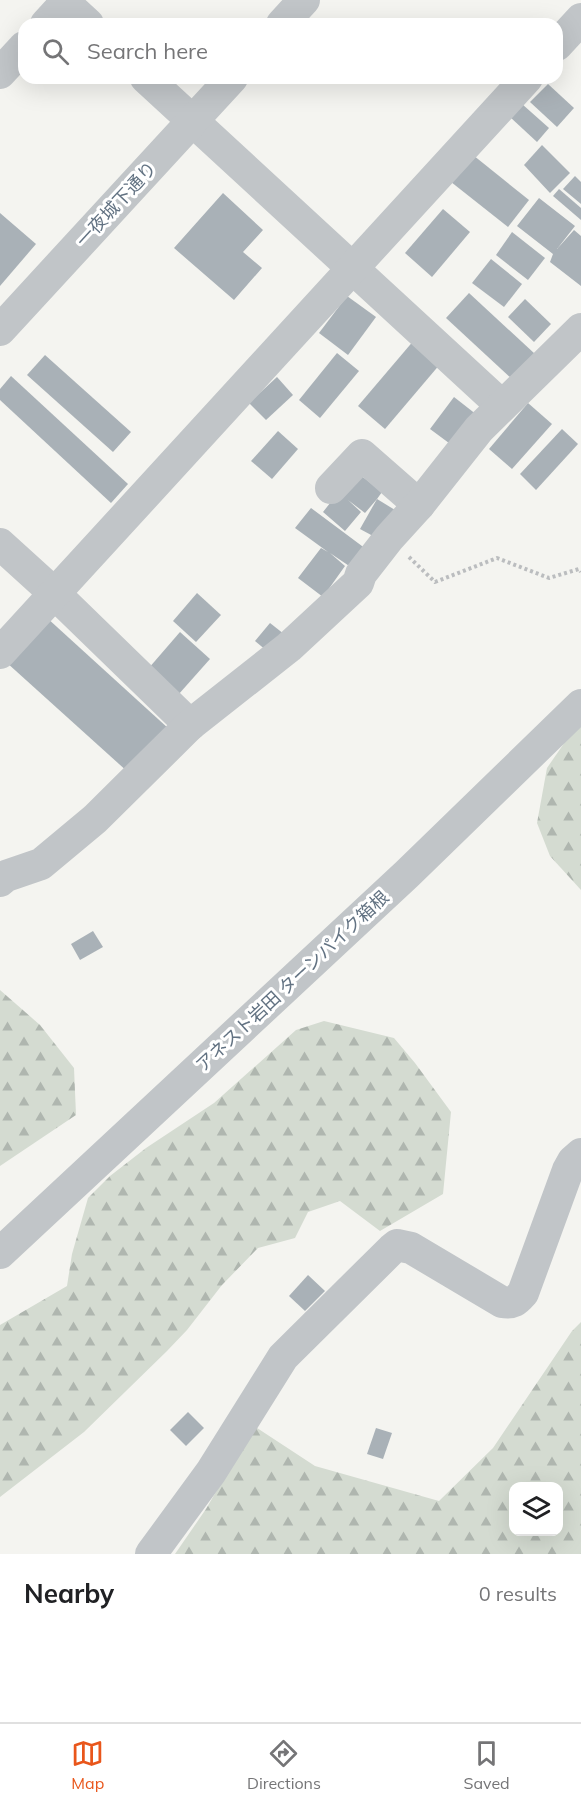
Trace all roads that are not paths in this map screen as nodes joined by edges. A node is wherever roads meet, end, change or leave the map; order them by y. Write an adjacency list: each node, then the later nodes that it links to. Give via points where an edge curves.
1 (304, 0): 2 (street)
2 (288, 18)
3 (581, 19): 4 (street)
4 (563, 38)
5 (18, 54): 6 (street)
6 (0, 73)
7 (153, 84): 10 (street)
8 (227, 84): 10 (street, 一夜城下通り)
9 (522, 84): 11 (street)
10 (193, 121): 11 (street); 13 (street, 一夜城下通り)
11 (353, 269): 14 (street); 18 (street)
12 (581, 329): 14 (street)
13 (0, 330)
14 (502, 406): 16 (street)
15 (332, 488): 16 (street, via 363,455)
16 (419, 505): 21 (street, via 389,538 358,583 289,647)
17 (0, 544): 18 (street)
18 (54, 593): 19 (street); 21 (street)
19 (0, 653)
20 (578, 708): 24 (street, アネスト岩田 ターンパイク箱根, via 407,874)
21 (190, 725): 22 (street, via 95,819 41,864)
22 (2, 876)
23 (581, 1154): 25 (street, via 568,1170 523,1293 517,1300 510,1304 502,1302 411,1248 397,1245 283,1357 211,1472)
24 (0, 1253)
25 (151, 1554)

